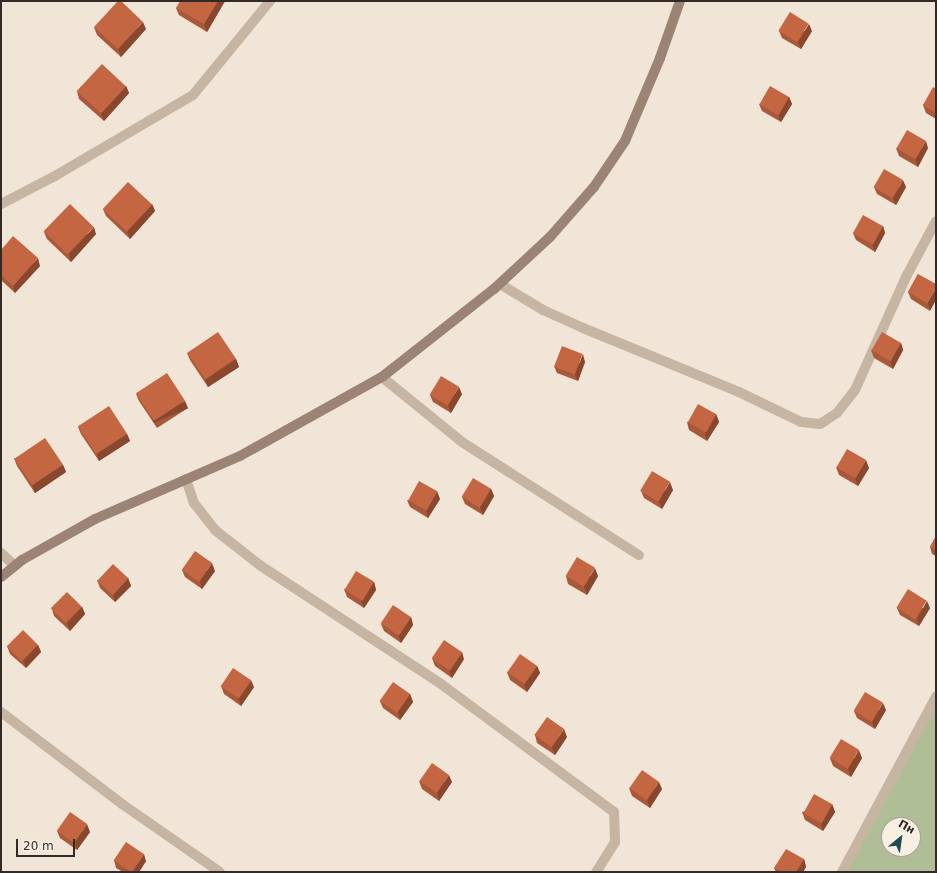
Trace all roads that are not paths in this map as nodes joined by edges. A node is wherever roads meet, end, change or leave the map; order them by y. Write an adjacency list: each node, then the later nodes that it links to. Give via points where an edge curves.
1 (270, 1): 3 (street, via 193,95 55,176)
2 (680, 1): 5 (street, via 660,58 625,141 594,187 550,238)
3 (1, 204)
4 (936, 221): 5 (street, via 907,275 854,390 837,413 820,424 801,422 739,392 583,328 543,310)
5 (500, 284): 6 (street)
6 (382, 377): 7 (street, via 240,456); 9 (street, via 462,442)
7 (186, 479): 10 (street, via 95,519); 15 (street, via 194,503 214,530 261,566 441,684 614,812 615,842)
8 (1, 553): 10 (street)
9 (639, 555)
10 (15, 566): 11 (street)
11 (1, 577)
12 (936, 696): 16 (street)
13 (1, 712): 14 (street, via 122,804)
14 (220, 872)
15 (596, 872)
16 (842, 872)

